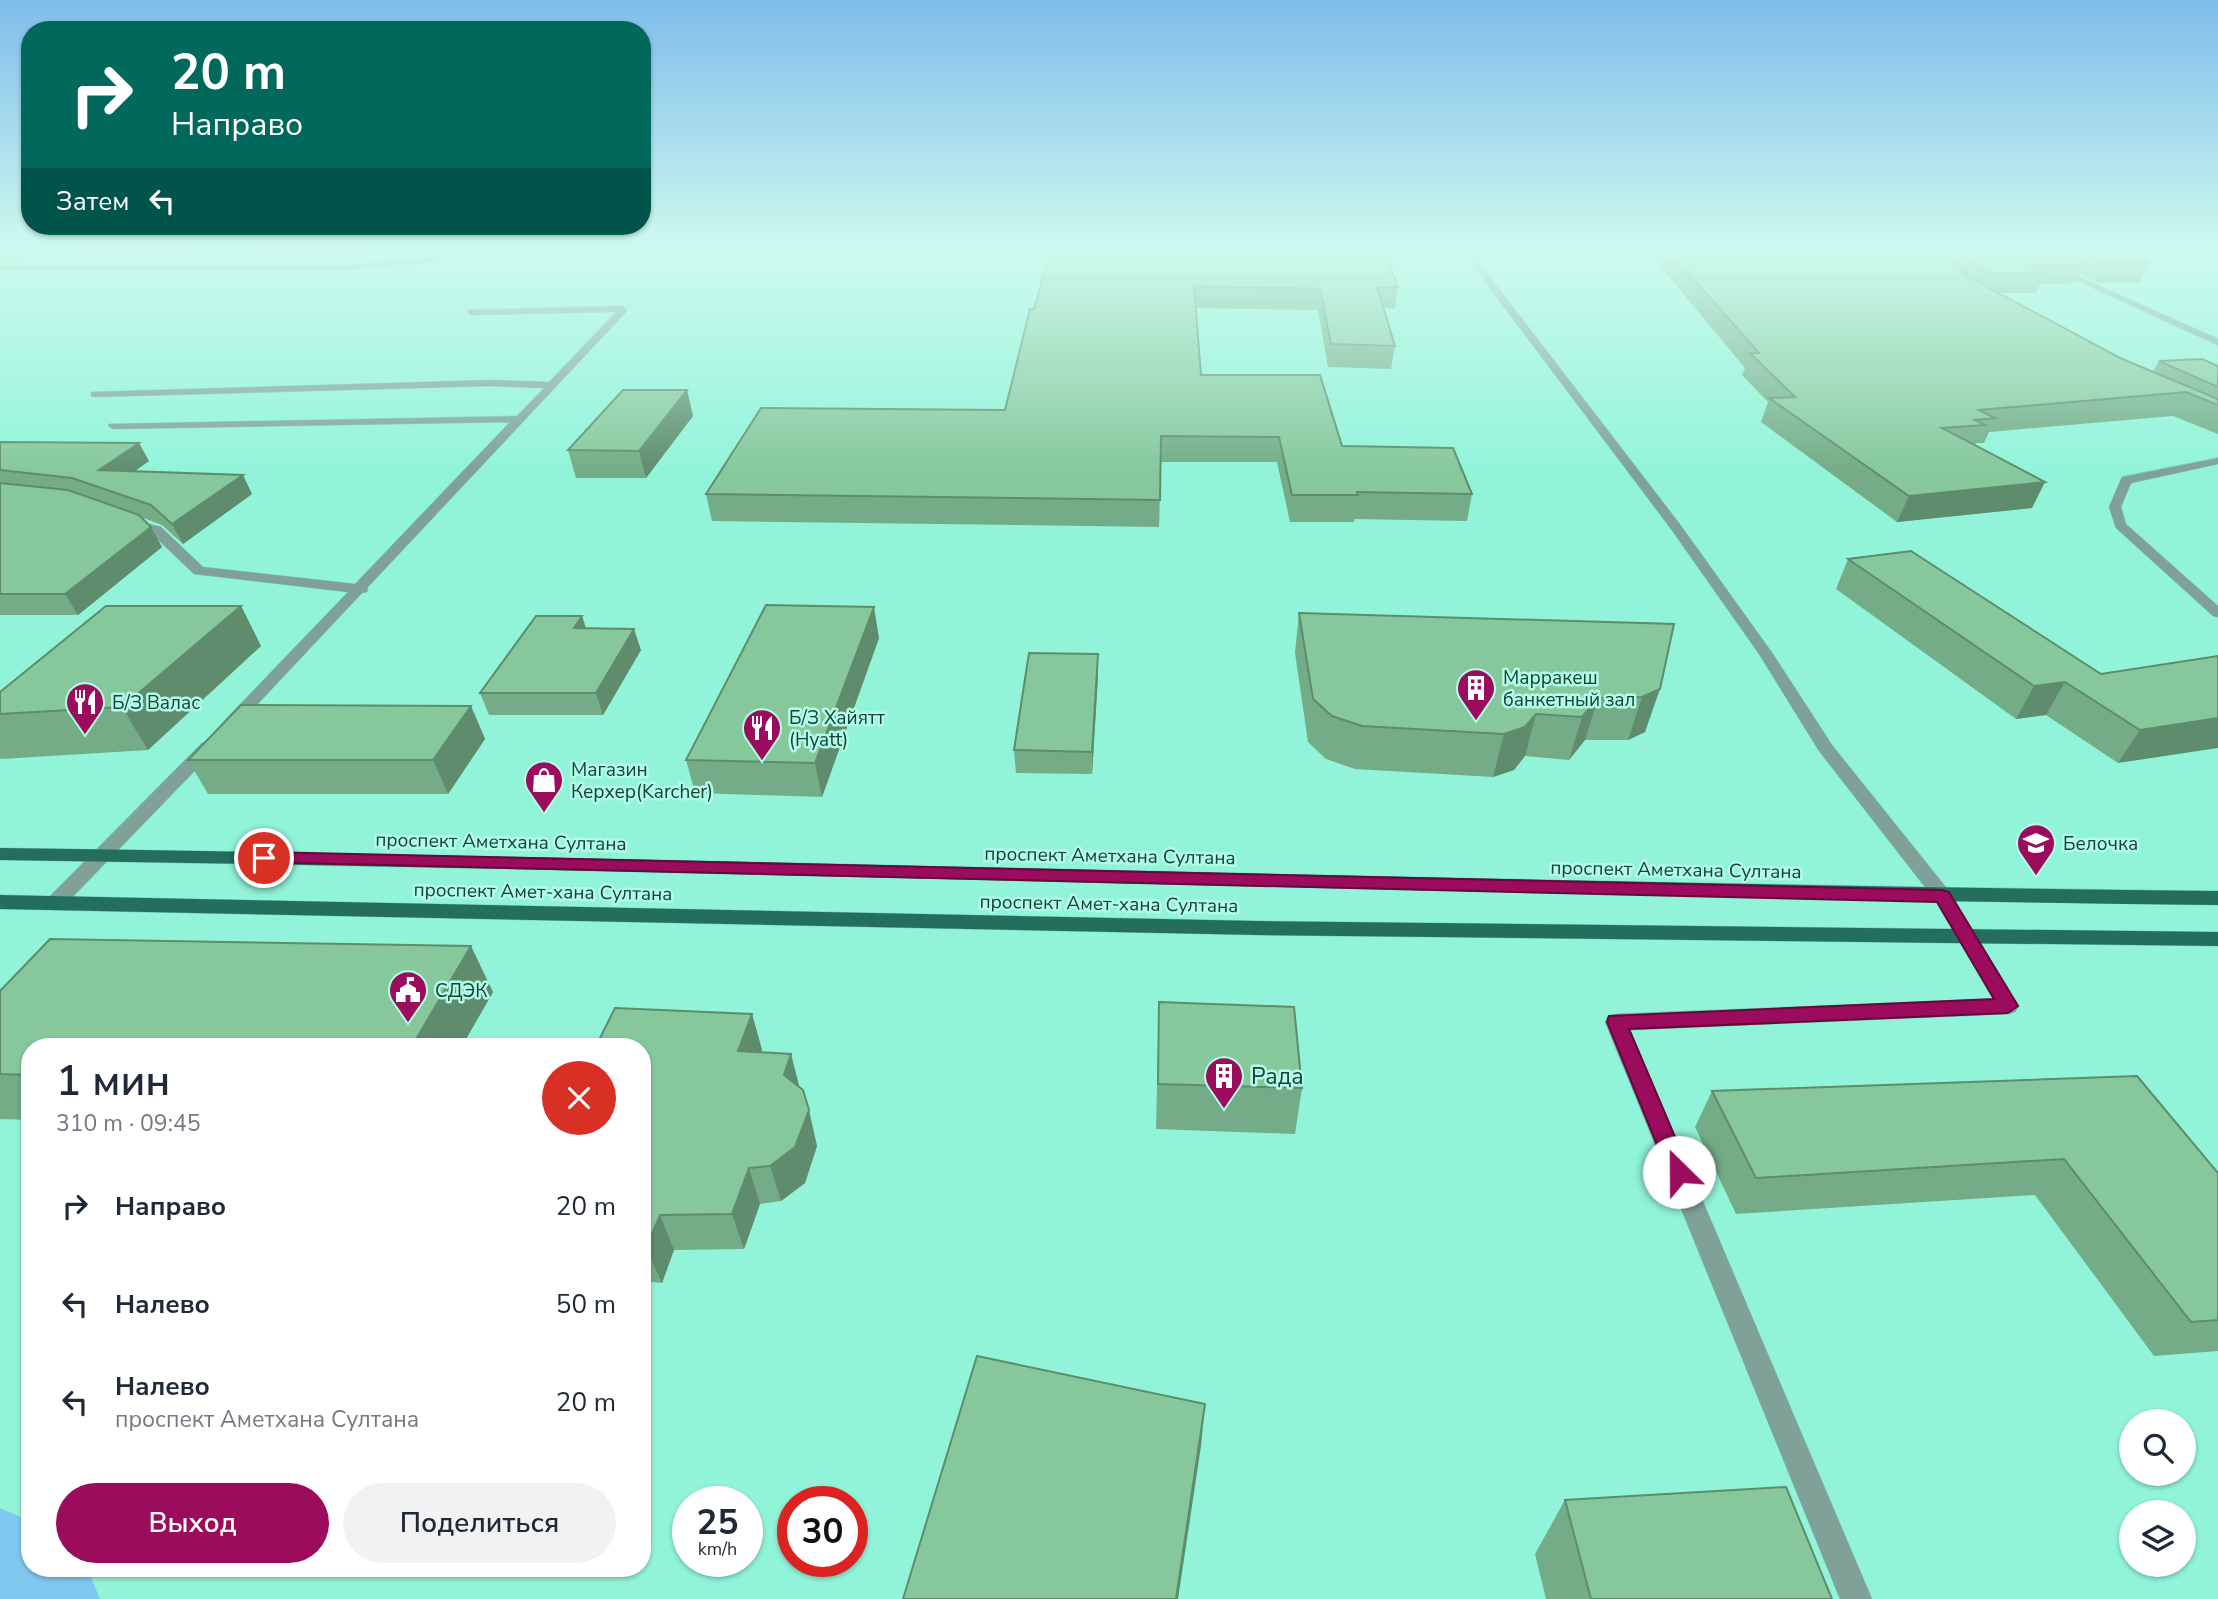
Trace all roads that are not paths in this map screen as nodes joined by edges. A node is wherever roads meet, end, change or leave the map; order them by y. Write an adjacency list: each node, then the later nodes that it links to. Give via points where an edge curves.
1 (611, 324): 5 (street)
2 (1521, 324): 15 (street, via 1675,526 1825,747)
3 (2176, 324): 4 (street)
4 (2218, 342)
5 (554, 385): 6 (street); 7 (street)
6 (95, 394)
7 (521, 419): 8 (street); 11 (street)
8 (113, 426)
9 (2218, 461): 12 (street, via 2126,480 2115,507 2120,525)
10 (119, 517): 11 (street, via 156,530 199,570)
11 (362, 589): 14 (street)
12 (2218, 613)
13 (0, 854): 14 (main road, проспект Аметхана Султана)
14 (103, 855): 15 (main road, проспект Аметхана Султана); 18 (street)
15 (1942, 896): 16 (main road, проспект Аметхана Султана); 19 (street)
16 (2218, 898)
17 (0, 902): 18 (main road, проспект Амет-хана Султана)
18 (55, 903): 19 (main road, проспект Амет-хана Султана, via 1257,929)
19 (1969, 937): 20 (main road, проспект Амет-хана Султана); 21 (street, via 2008,1006 1616,1022)
20 (2218, 939)
21 (1856, 1599)

